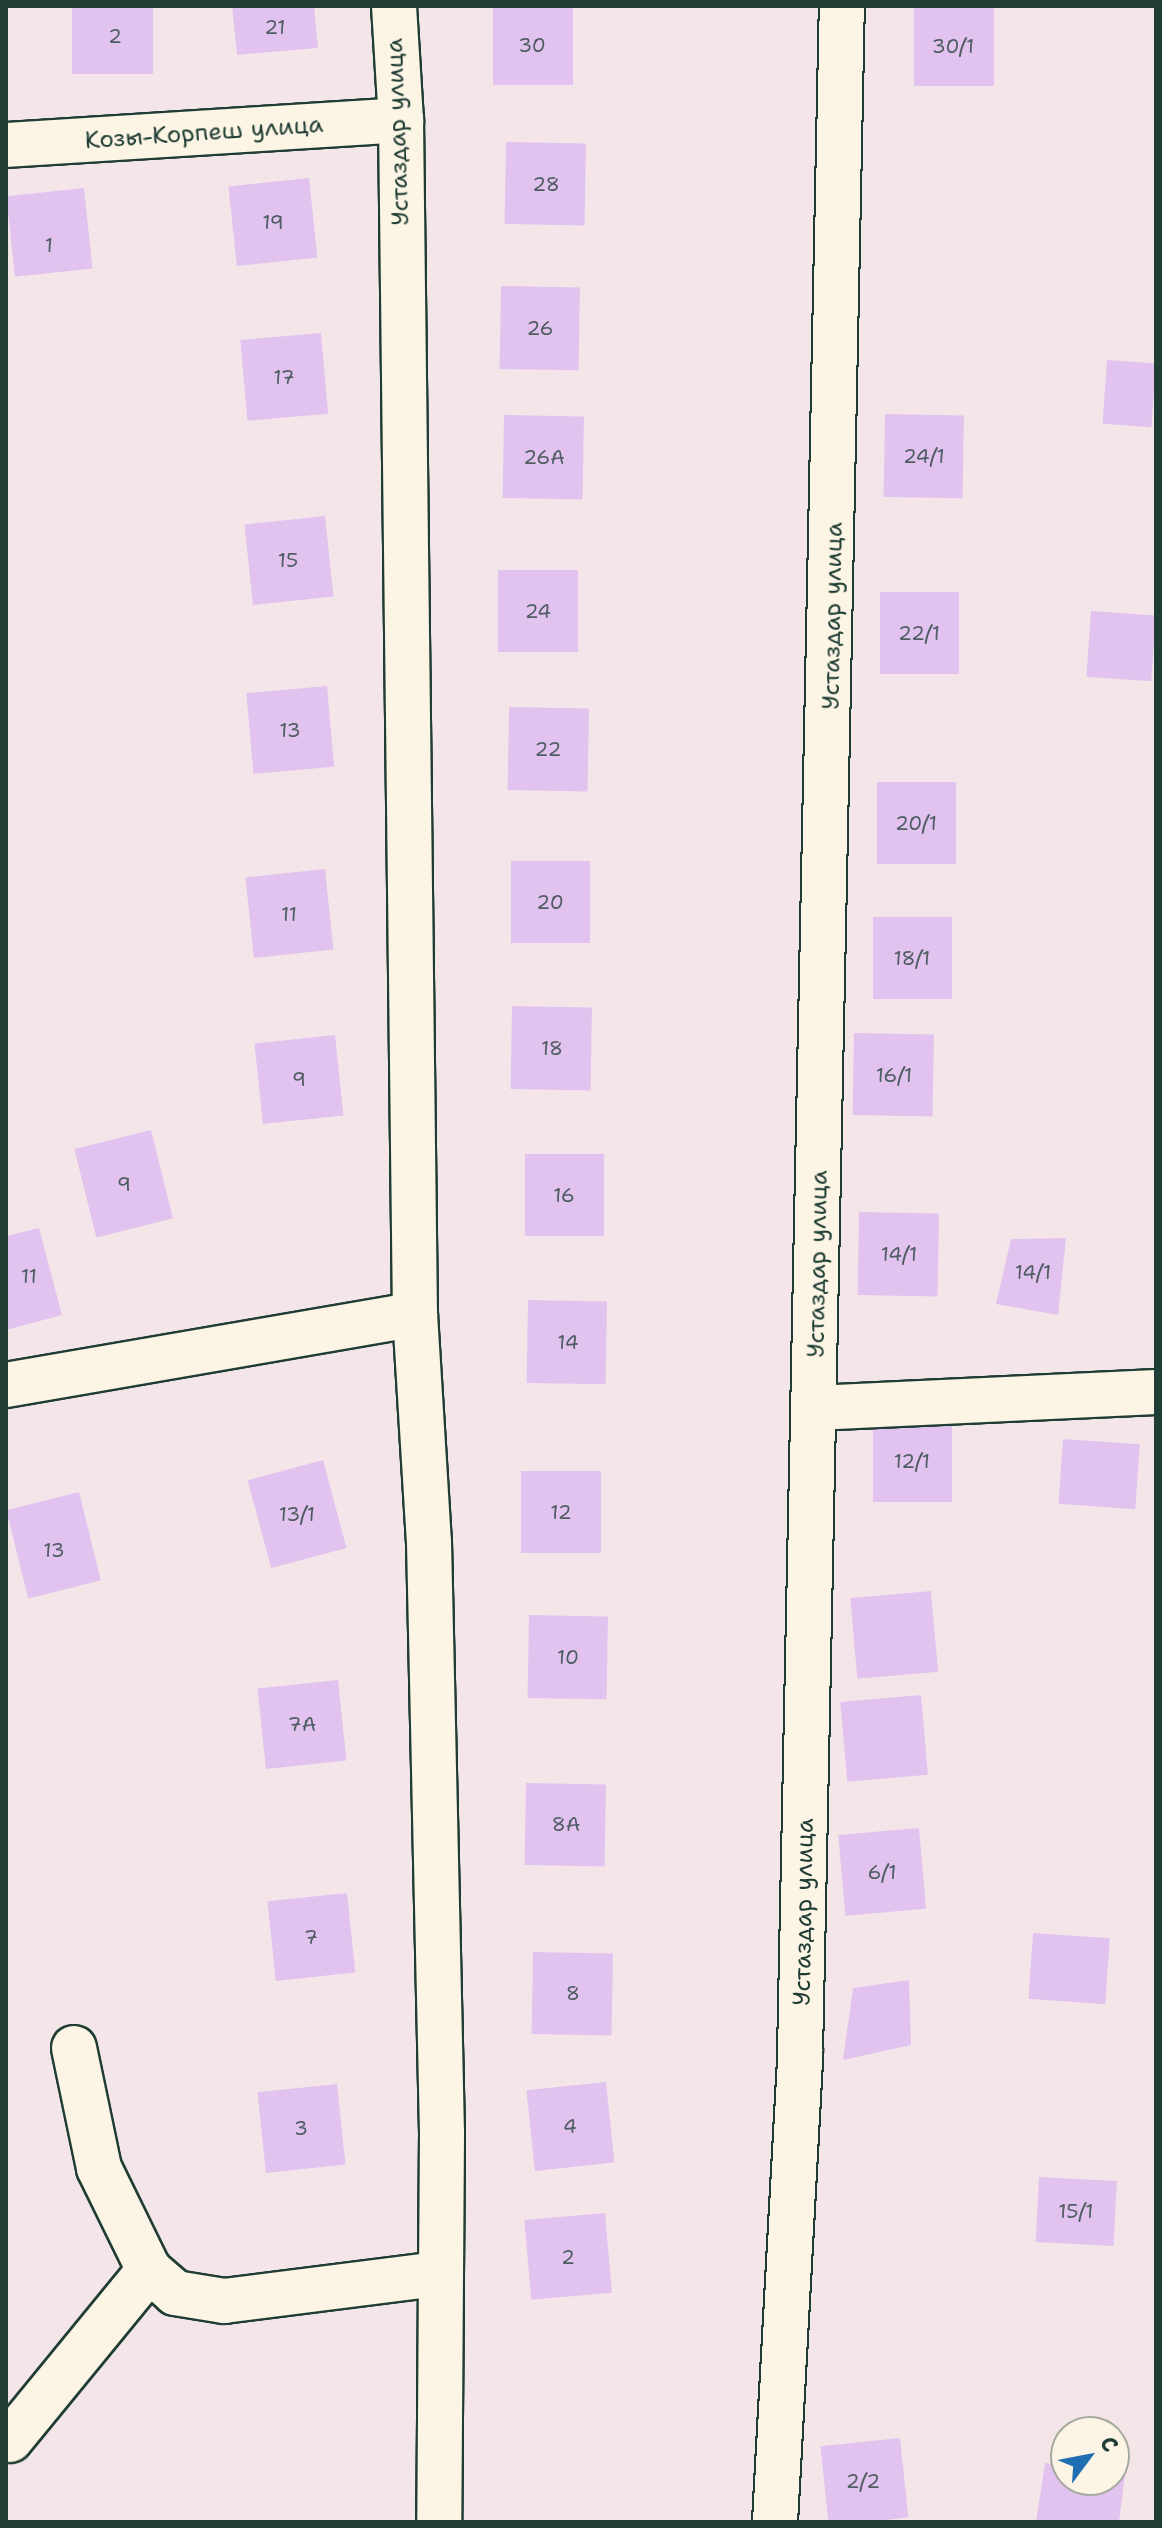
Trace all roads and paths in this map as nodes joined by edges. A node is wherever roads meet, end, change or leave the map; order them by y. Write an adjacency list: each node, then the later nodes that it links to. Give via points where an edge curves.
1 (394, 6): 3 (street, Устаздар улица)
2 (842, 6): 8 (street, Устаздар улица)
3 (401, 120): 4 (street, Козы-Корпеш улица); 5 (street, Устаздар улица)
4 (6, 145)
5 (415, 1314): 6 (street); 11 (street, Устаздар улица, via 429,1542)
6 (6, 1385)
7 (1156, 1392): 8 (street)
8 (815, 1408): 14 (street, Устаздар улица, via 800,2054)
9 (74, 2048): 10 (street, via 99,2168)
10 (149, 2270): 11 (street, via 175,2293 224,2301); 12 (street)
11 (439, 2274): 13 (street, Устаздар улица)
12 (10, 2440)
13 (439, 2522)
14 (775, 2522)

